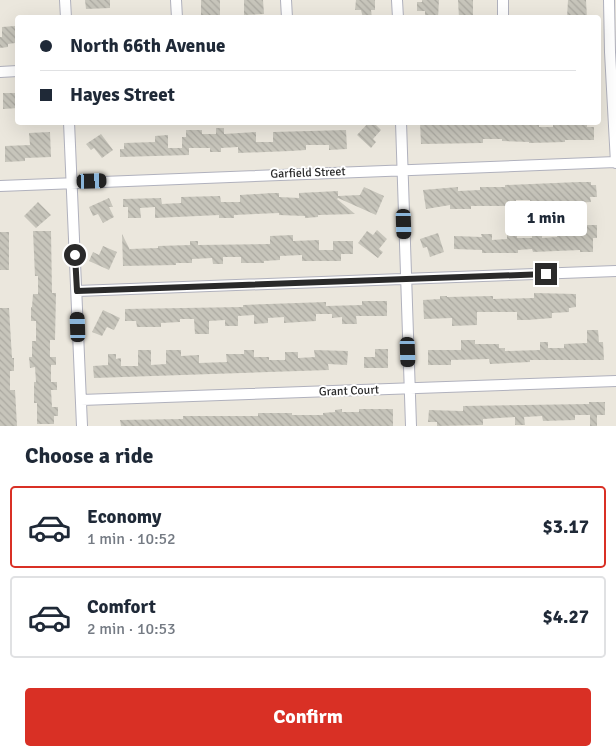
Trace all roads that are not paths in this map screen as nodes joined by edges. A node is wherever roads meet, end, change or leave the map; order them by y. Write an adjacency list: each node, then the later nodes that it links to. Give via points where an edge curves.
1 (65, 0): 7 (street)
2 (176, 0): 8 (street)
3 (286, 0): 9 (street)
4 (397, 0): 10 (street)
5 (503, 0): 11 (street)
6 (609, 0): 12 (street)
7 (66, 15)
8 (177, 15)
9 (287, 15)
10 (398, 15)
11 (504, 15)
12 (613, 52): 17 (street)
13 (15, 71): 14 (street)
14 (0, 72)
15 (69, 125): 19 (street)
16 (401, 125): 18 (street)
17 (616, 162): 18 (street, Garfield Street)
18 (402, 170): 19 (street, Garfield Street); 22 (street)
19 (72, 182): 20 (street, Garfield Street); 23 (street)
20 (0, 186)
21 (616, 271): 22 (street)
22 (406, 279): 23 (street); 25 (street)
23 (77, 291): 26 (street)
24 (616, 381): 25 (street, Grant Court)
25 (410, 389): 26 (street, Grant Court); 28 (street)
26 (81, 400): 27 (street)
27 (82, 426)
28 (411, 426)

